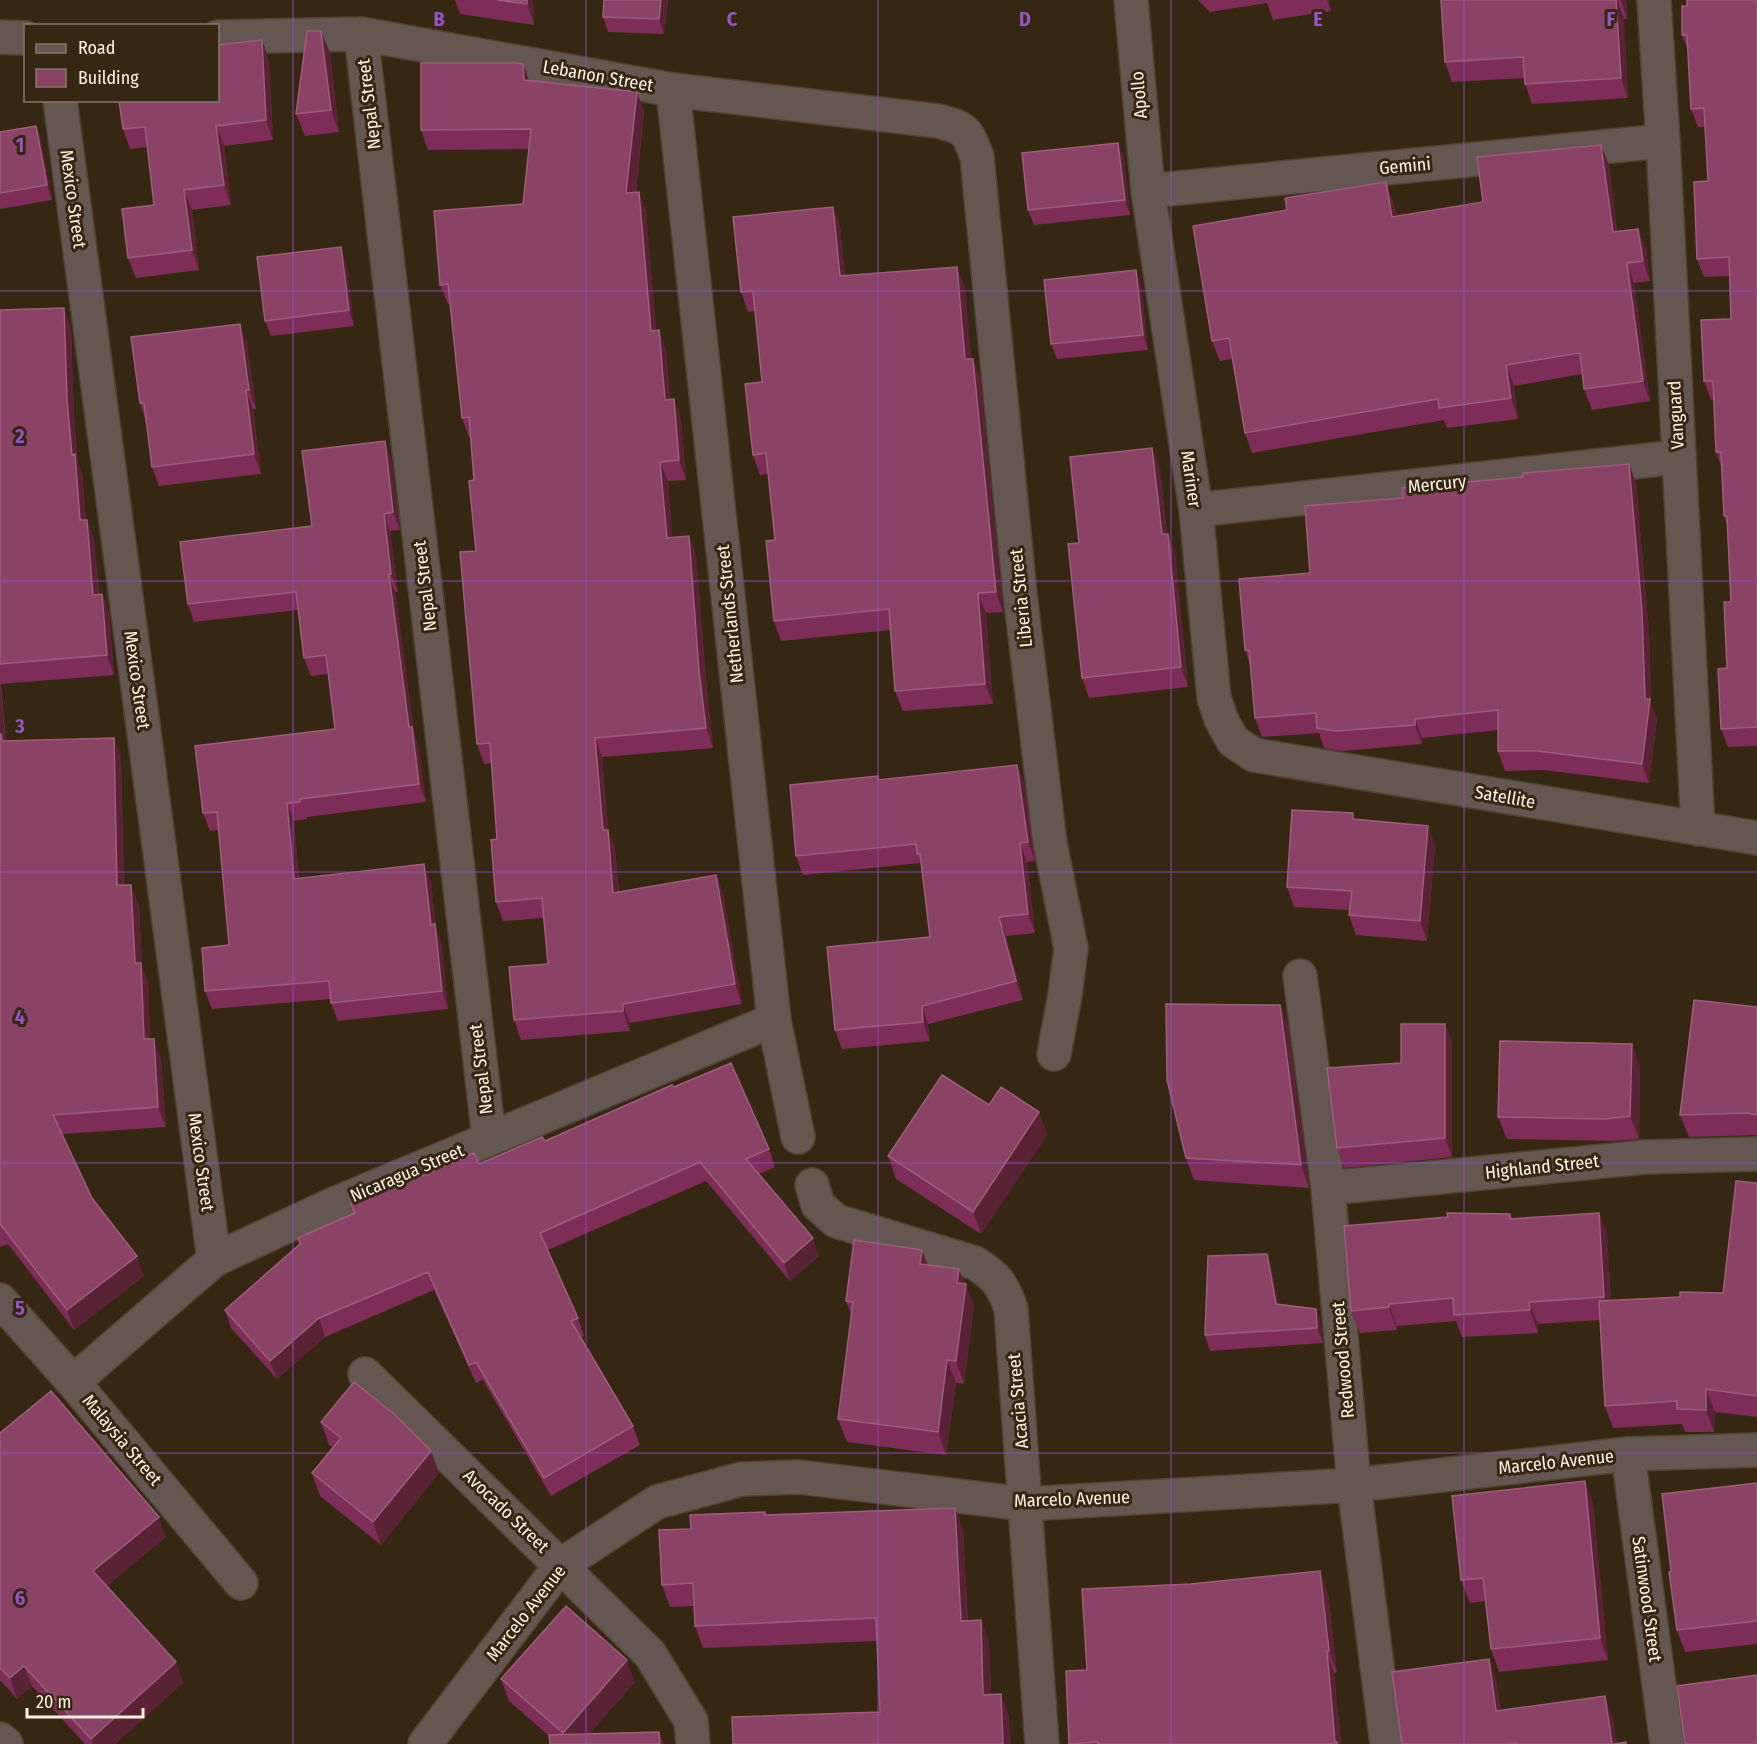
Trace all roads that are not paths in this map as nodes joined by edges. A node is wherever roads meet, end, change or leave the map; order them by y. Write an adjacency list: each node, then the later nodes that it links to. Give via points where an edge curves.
1 (1131, 0): 11 (street, Apollo)
2 (1654, 0): 10 (street, Vanguard)
3 (362, 34): 5 (street, Lebanon Street); 7 (street, Lebanon Street); 21 (street, Nepal Street)
4 (0, 37): 6 (street)
5 (219, 37)
6 (24, 38)
7 (673, 90): 9 (street, Lebanon Street, via 938,121 960,126); 18 (street, Netherlands Street)
8 (60, 102): 25 (street, Mexico Street)
9 (971, 141): 19 (street, Liberia Street, via 977,157 1020,594 1050,843 1071,948)
10 (1663, 141): 11 (street, Gemini); 12 (street, Vanguard)
11 (1148, 190): 13 (street, Mariner)
12 (1678, 457): 13 (street, Mercury); 15 (street, Vanguard)
13 (1196, 510): 14 (street, Mariner, via 1214,698 1233,741)
14 (1254, 755): 15 (street, Satellite)
15 (1698, 829): 16 (street, Satellite)
16 (1757, 838)
17 (1300, 976): 24 (street, Redwood Street)
18 (774, 1020): 20 (street, Netherlands Street); 21 (street, Nicaragua Street)
19 (1054, 1054)
20 (798, 1137)
21 (489, 1138): 25 (street, Nicaragua Street)
22 (1757, 1154): 24 (street, Highland Street, via 1645,1157)
23 (812, 1185): 32 (street, Acacia Street, via 818,1205 836,1221 975,1263 992,1274 1005,1291 1011,1309)
24 (1328, 1188): 31 (street, Redwood Street)
25 (214, 1260): 28 (street, Nicaragua Street)
26 (0, 1300): 28 (street, Malaysia Street)
27 (365, 1374): 33 (street, Avocado Street)
28 (73, 1382): 34 (street, Malaysia Street)
29 (1757, 1450): 30 (street, Marcelo Avenue)
30 (1628, 1454): 31 (street, Marcelo Avenue); 41 (street, Satinwood Street)
31 (1354, 1485): 32 (street, Marcelo Avenue); 40 (street, Redwood Street)
32 (1026, 1503): 33 (street, Marcelo Avenue, via 799,1477 741,1479 657,1502); 39 (street, Acacia Street)
33 (561, 1565): 37 (street, Marcelo Avenue); 38 (street, Avocado Street, via 650,1654 691,1721)
34 (241, 1583)
35 (0, 1739): 36 (street)
36 (6, 1744)
37 (425, 1744)
38 (693, 1744)
39 (1042, 1744)
40 (1387, 1744)
41 (1667, 1744)

